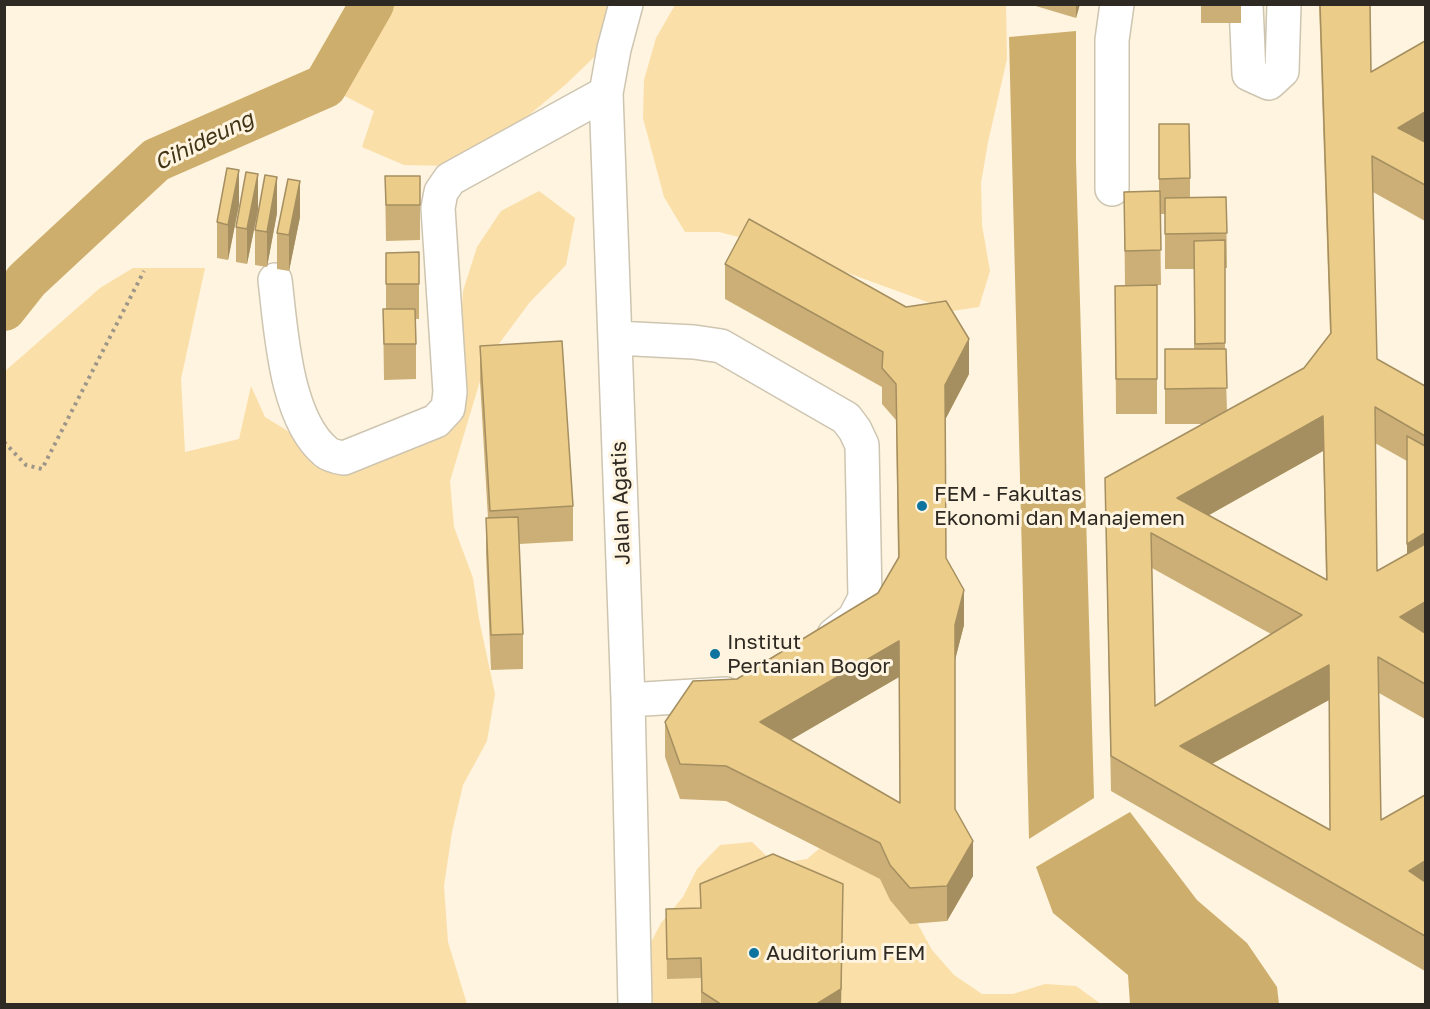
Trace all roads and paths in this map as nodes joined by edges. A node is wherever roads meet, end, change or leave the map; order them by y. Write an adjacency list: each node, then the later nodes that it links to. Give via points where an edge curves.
1 (626, 4): 5 (lane, Jalan Agatis)
2 (1117, 4): 6 (lane, via 1112,40)
3 (1246, 4): 4 (lane, via 1249,74 1269,83 1282,71)
4 (1284, 4)
5 (606, 93): 8 (lane, via 450,179 441,192 438,208 450,392 448,408 436,421 344,458 328,454 314,439 291,387); 9 (lane, Jalan Agatis)
6 (1112, 189)
7 (144, 271): 10 (path, via 42,469 26,465)
8 (274, 280)
9 (616, 338): 11 (lane, via 721,346 846,418 855,430 862,445 865,598 854,620); 13 (lane, Jalan Agatis)
10 (4, 442)
11 (810, 650)
12 (749, 685): 13 (lane, via 717,696)
13 (628, 700): 14 (lane, Jalan Agatis)
14 (635, 1005)

